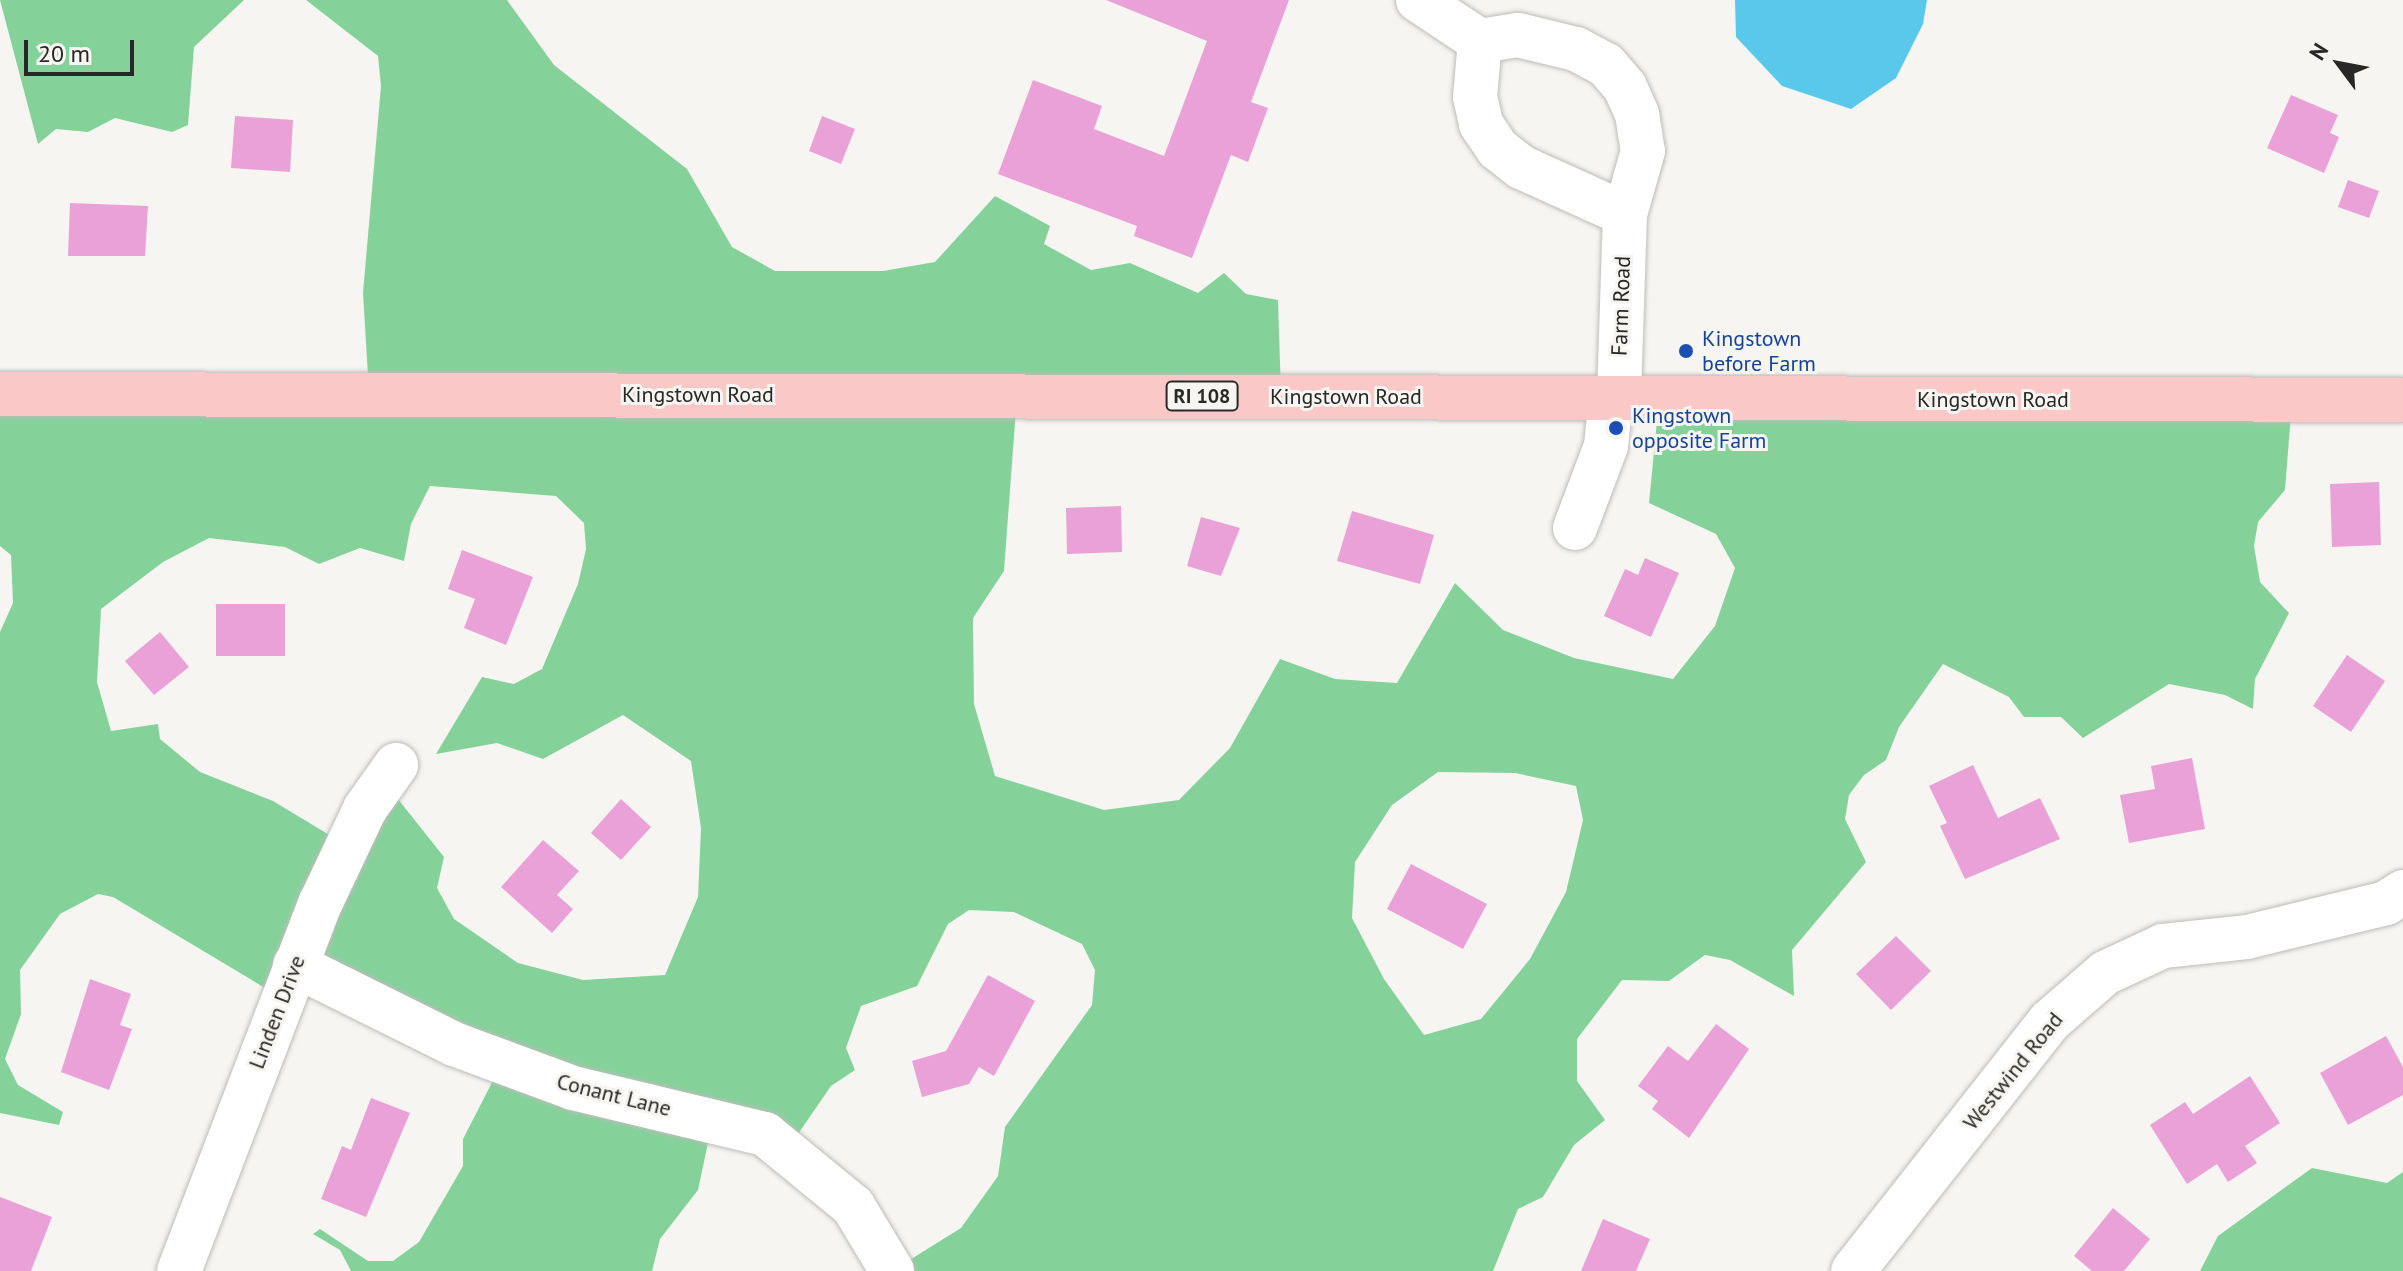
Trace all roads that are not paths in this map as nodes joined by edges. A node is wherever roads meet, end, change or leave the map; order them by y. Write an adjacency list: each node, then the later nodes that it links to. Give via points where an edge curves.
1 (1418, 0): 2 (street)
2 (1480, 41): 3 (street, via 1475,97 1481,124 1498,149 1521,167); 3 (street, Farm Road, via 1518,35 1545,39 1606,65 1625,87 1637,114 1643,151)
3 (1625, 214): 5 (street, Farm Road)
4 (0, 394): 5 (main road, Kingstown Road / RI 108)
5 (1615, 397): 6 (main road, Kingstown Road / RI 108); 7 (street, Farm Road, via 1606,446)
6 (2403, 400)
7 (1575, 528)
8 (396, 765): 10 (street, Linden Drive, via 365,809)
9 (2403, 892): 13 (street, Westwind Road, via 2386,903 2247,937 2163,946 2105,973 2050,1021)
10 (295, 965): 11 (street, Linden Drive); 12 (street, Conant Lane, via 454,1044 573,1088 765,1134 853,1206)
11 (179, 1271)
12 (892, 1271)
13 (1853, 1271)

